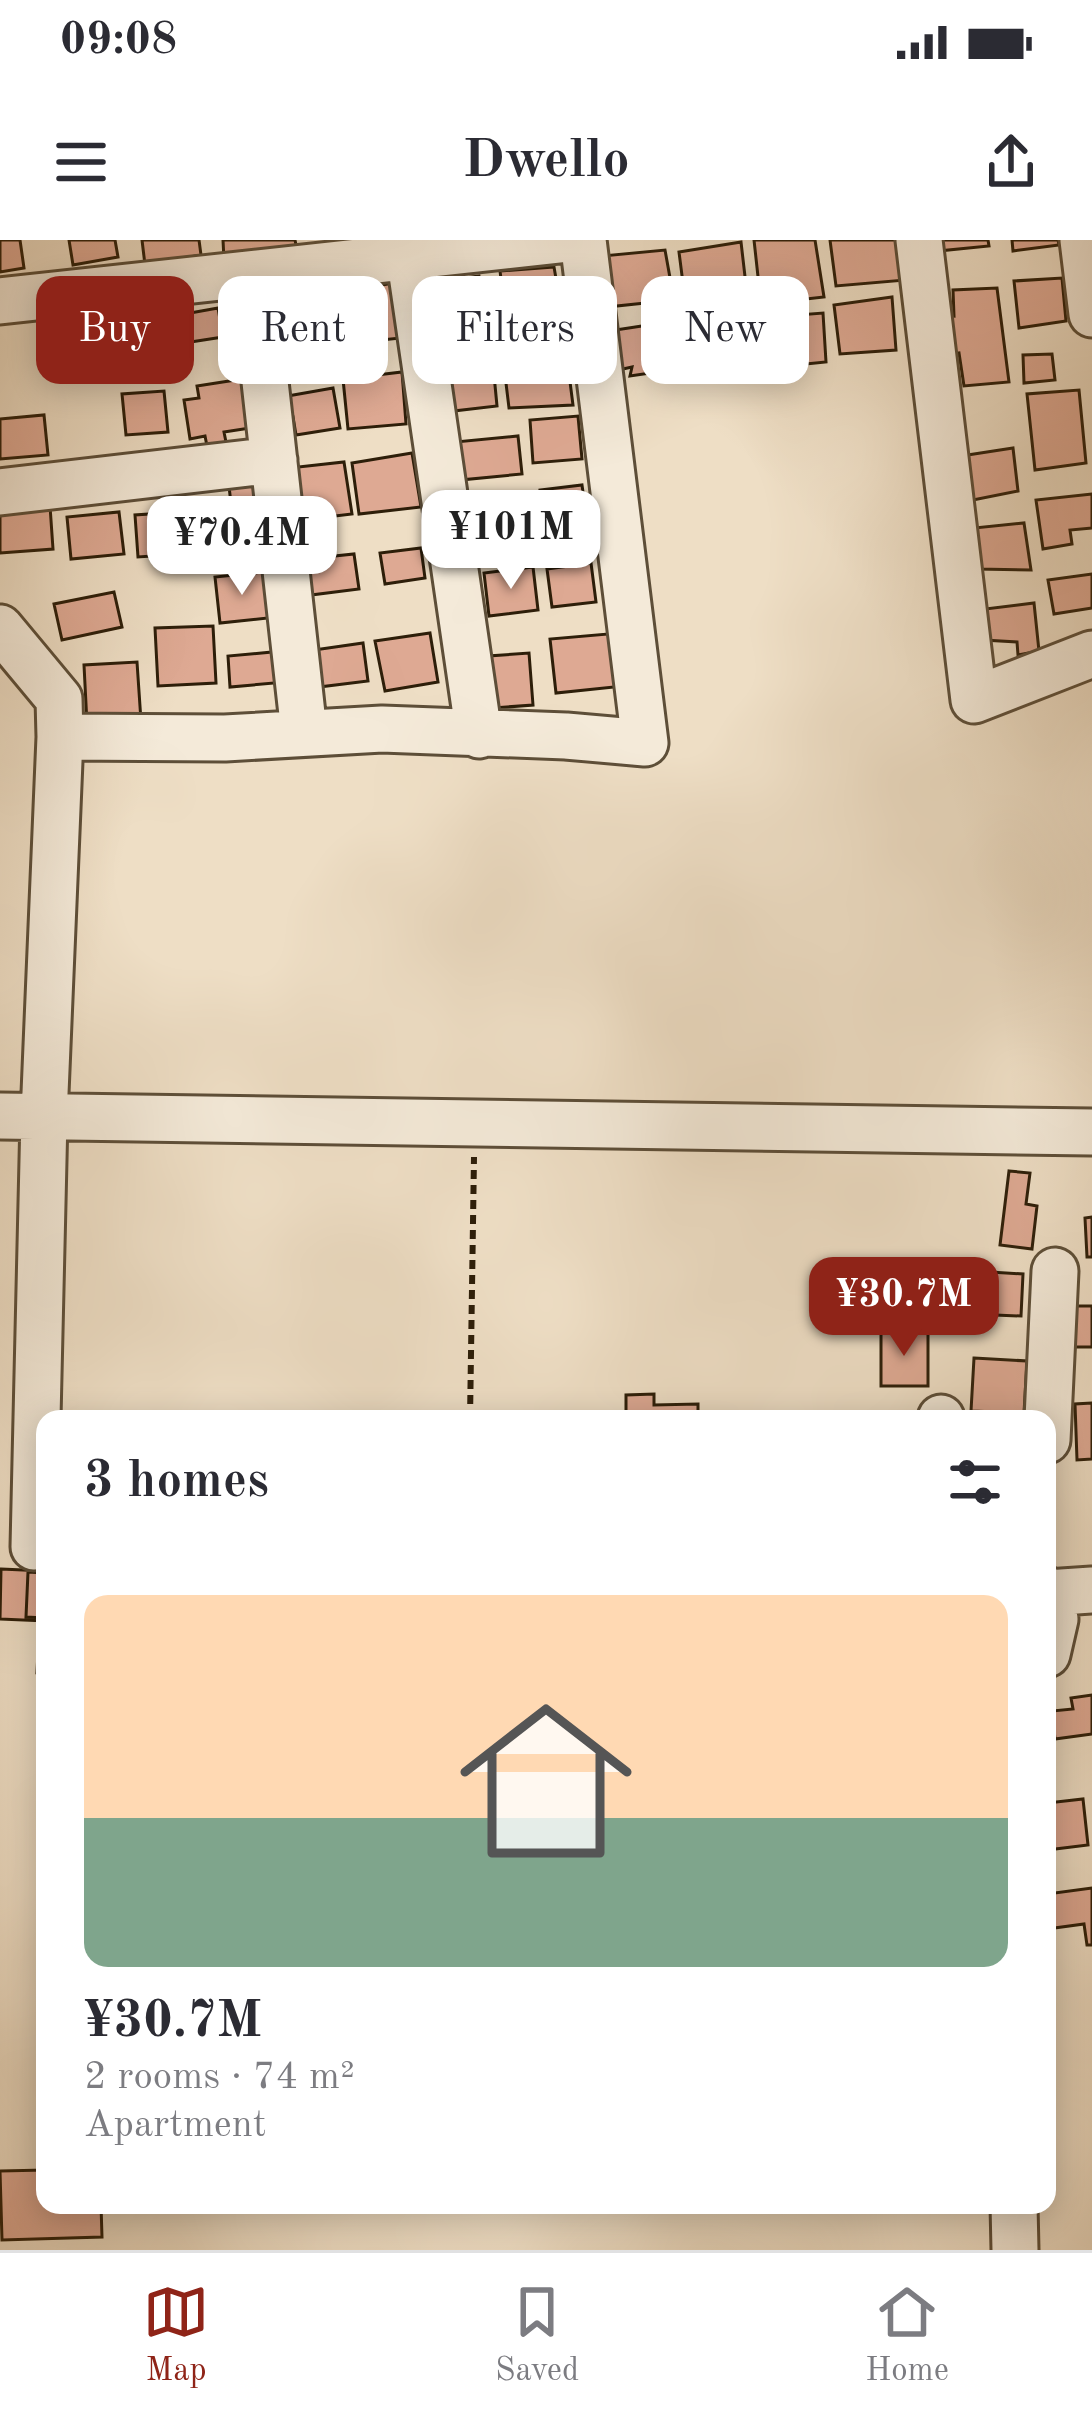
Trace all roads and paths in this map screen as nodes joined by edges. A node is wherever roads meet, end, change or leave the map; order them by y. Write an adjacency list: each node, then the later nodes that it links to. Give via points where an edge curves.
1 (560, 240): 5 (street)
2 (584, 240): 14 (street, via 645,743)
3 (919, 240): 12 (street, via 974,700)
4 (1084, 240): 8 (street)
5 (408, 248): 6 (street); 14 (street)
6 (253, 274): 7 (street); 9 (street)
7 (0, 301)
8 (1092, 314)
9 (274, 460): 10 (street); 13 (street)
10 (0, 492)
11 (0, 628): 15 (street, via 58,699)
12 (1092, 654)
13 (304, 732): 14 (street); 15 (street)
14 (478, 735)
15 (61, 737): 16 (street)
16 (22, 1117): 17 (street); 22 (street)
17 (475, 1123): 18 (street); 20 (path)
18 (1092, 1132)
19 (1054, 1271): 21 (street)
20 (470, 1410)
21 (1048, 1410)
22 (26, 1547)
23 (1092, 1589): 24 (street)
24 (1056, 1591)
25 (1014, 2214): 26 (street)
26 (1016, 2250)

